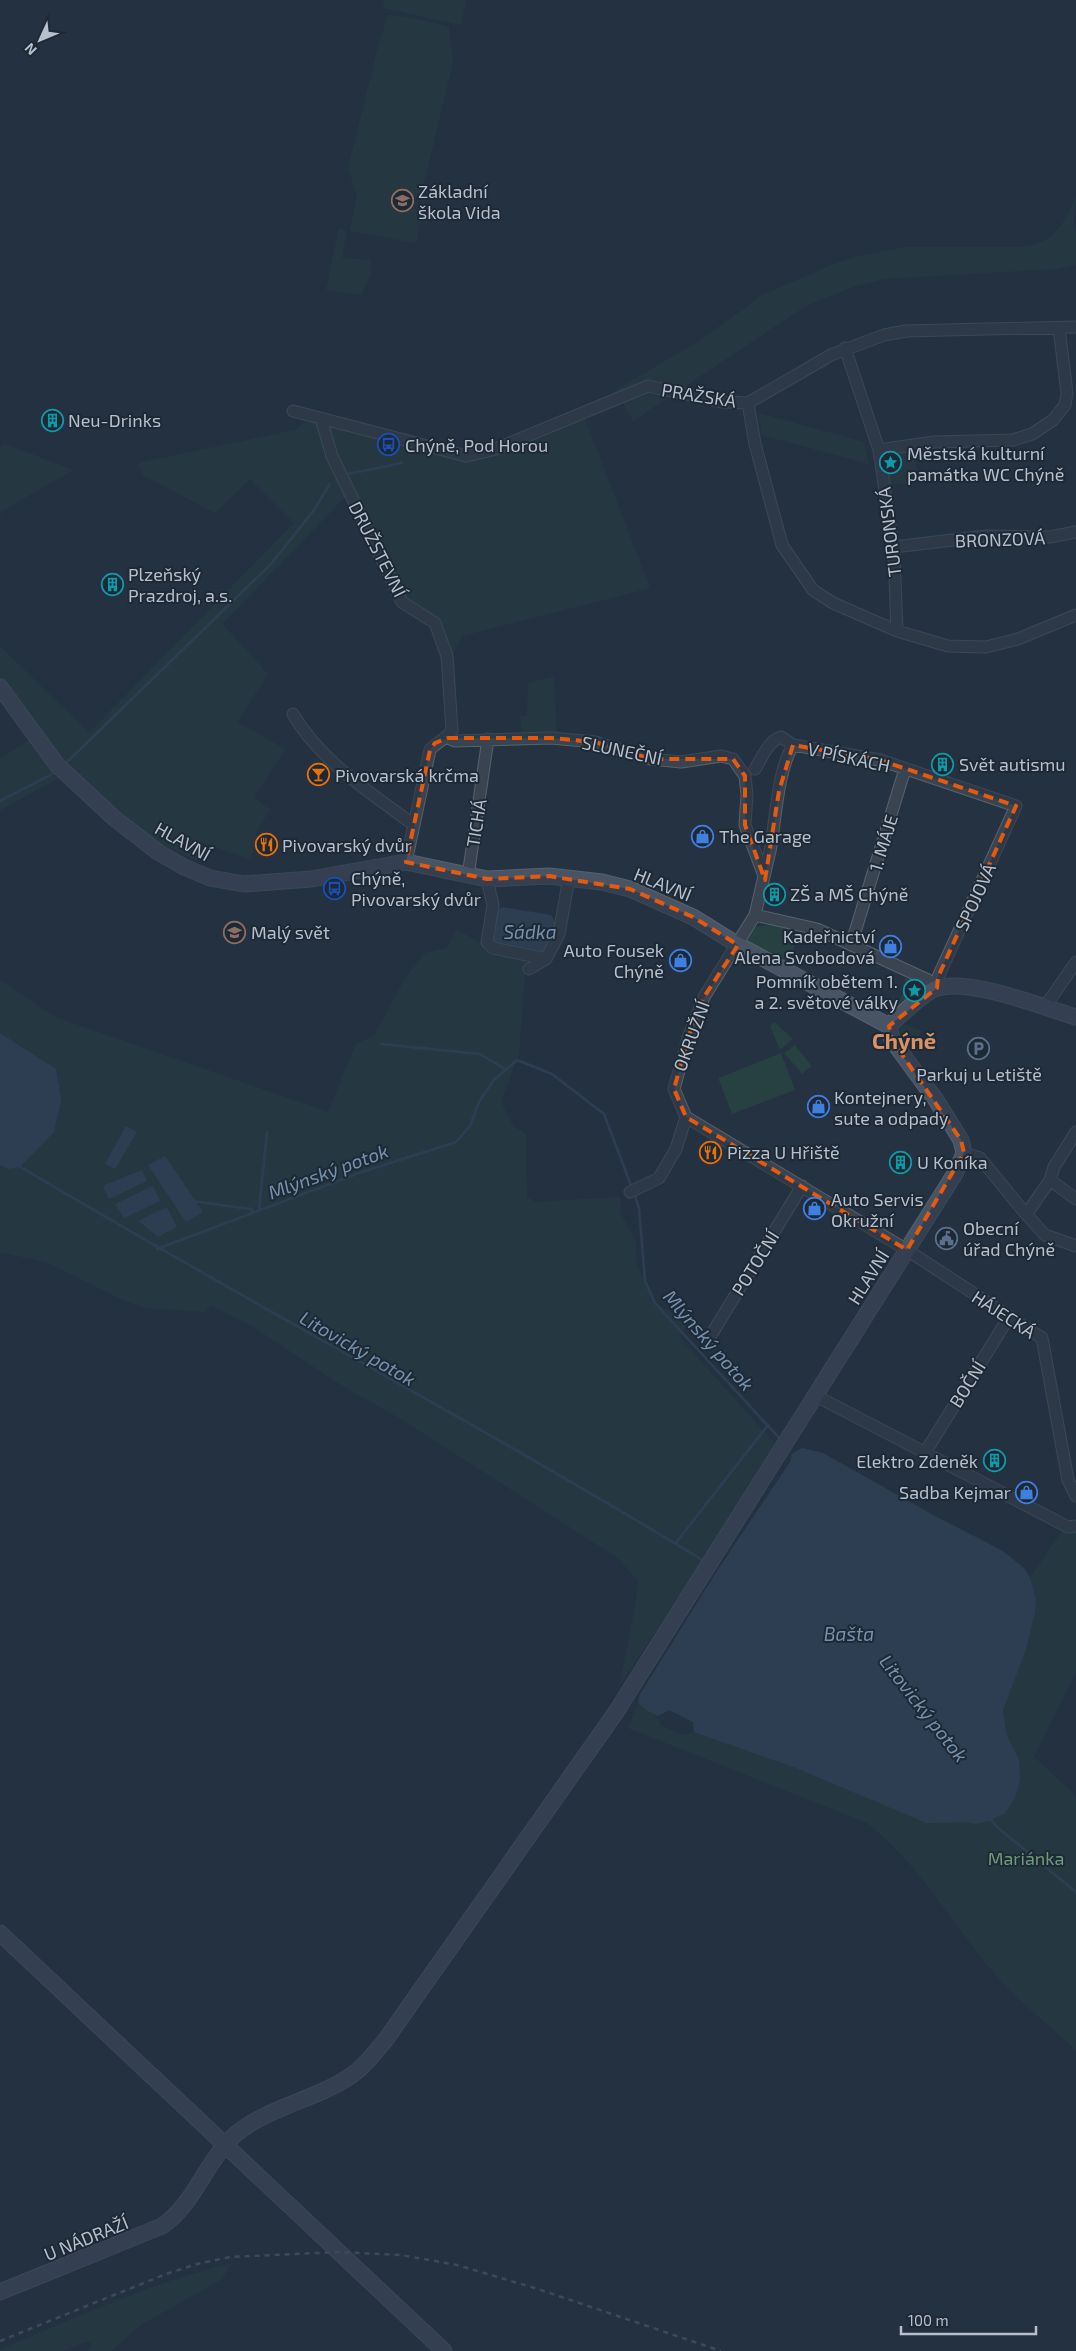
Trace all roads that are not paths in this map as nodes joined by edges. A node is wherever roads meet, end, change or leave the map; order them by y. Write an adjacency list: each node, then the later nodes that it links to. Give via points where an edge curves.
1 (1076, 327): 2 (street, PRAŽSKÁ)
2 (1059, 328): 3 (street, PRAŽSKÁ, via 906,331); 7 (street, via 1067,393 1065,405 1053,420 1032,434 1013,440 934,442)
3 (845, 348): 4 (street, PRAŽSKÁ, via 815,362); 7 (street, TURONSKÁ)
4 (748, 403): 6 (street, PRAŽSKÁ, via 722,402 648,386 493,450 466,456); 11 (street, via 755,444 782,545 813,590)
5 (293, 411): 6 (street, PRAŽSKÁ)
6 (321, 420): 14 (street, DRUŽSTEVNÍ, via 332,456 402,602 436,623 447,656 452,730)
7 (879, 450): 9 (street, TURONSKÁ)
8 (1076, 532): 9 (street, BRONZOVÁ, via 1050,537 986,536)
9 (894, 547): 11 (street, TURONSKÁ)
10 (1076, 615): 11 (street, via 1018,639 986,647 948,646)
11 (897, 631)
12 (0, 688): 21 (street, HLAVNÍ, via 57,765 127,829 184,867 210,878 249,884 311,879)
13 (293, 714): 20 (street, via 308,738 354,780)
14 (448, 738): 15 (street, SLUNEČNÍ, via 456,741); 20 (street, via 435,743 430,750)
15 (488, 739): 22 (street, TICHÁ); 23 (street, SLUNEČNÍ, via 552,738 595,742 651,759 681,762 721,756 733,759 745,776 745,825)
16 (793, 745): 17 (street, V PÍSKÁCH, via 781,737 775,739); 18 (street, V PÍSKÁCH, via 880,760); 23 (street, OKRUŽNÍ, via 779,791)
17 (755, 769)
18 (906, 770): 19 (street, V PÍSKÁCH); 28 (street, 1. MÁJE)
19 (1016, 806): 32 (street, SPOJOVÁ, via 938,977)
20 (414, 824): 21 (street)
21 (406, 862): 22 (street, HLAVNÍ)
22 (468, 876): 25 (street, HLAVNÍ)
23 (764, 876): 26 (street, OKRUŽNÍ)
24 (569, 878): 25 (street, HLAVNÍ, via 519,876); 27 (street, HLAVNÍ, via 630,889 693,917); 29 (street, via 559,934)
25 (487, 879): 29 (street, via 493,905 487,942 493,948)
26 (754, 915): 27 (street, OKRUŽNÍ); 28 (street, via 817,929)
27 (738, 944): 35 (street, HLAVNÍ); 36 (street, OKRUŽNÍ, via 704,997 688,1038 674,1089)
28 (851, 945): 32 (street, via 928,980)
29 (546, 959): 31 (street)
30 (1076, 962): 33 (street)
31 (529, 969)
32 (937, 988): 33 (street, via 969,986); 35 (street)
33 (1044, 1008): 34 (street)
34 (1076, 1017)
35 (889, 1026): 38 (street, via 892,1040 936,1100 961,1140)
36 (686, 1117): 40 (street); 41 (street, via 676,1149 659,1178)
37 (1076, 1132): 39 (street, via 1054,1167)
38 (964, 1153): 43 (street, via 980,1158); 45 (street, HLAVNÍ, via 956,1172)
39 (1050, 1180): 42 (street); 43 (street)
40 (802, 1186): 45 (street); 47 (street, POTOČNÍ)
41 (630, 1192)
42 (1076, 1199)
43 (1025, 1213): 44 (street, via 1046,1235)
44 (1076, 1246)
45 (907, 1250): 46 (street, HÁJECKÁ); 48 (street, HLAVNÍ)
46 (1009, 1317): 49 (street, BOČNÍ); 50 (street, HÁJECKÁ, via 1042,1338 1068,1480)
47 (708, 1340)
48 (816, 1396): 49 (street); 53 (street, HLAVNÍ, via 616,1712 384,2042 350,2077 252,2123)
49 (926, 1451): 51 (street, via 1068,1527)
50 (1076, 1496)
51 (1076, 1526)
52 (0, 1933): 53 (street)
53 (226, 2145): 54 (street, U NÁDRAŽÍ, via 214,2157 169,2222); 55 (street)
54 (0, 2292)
55 (444, 2351)

